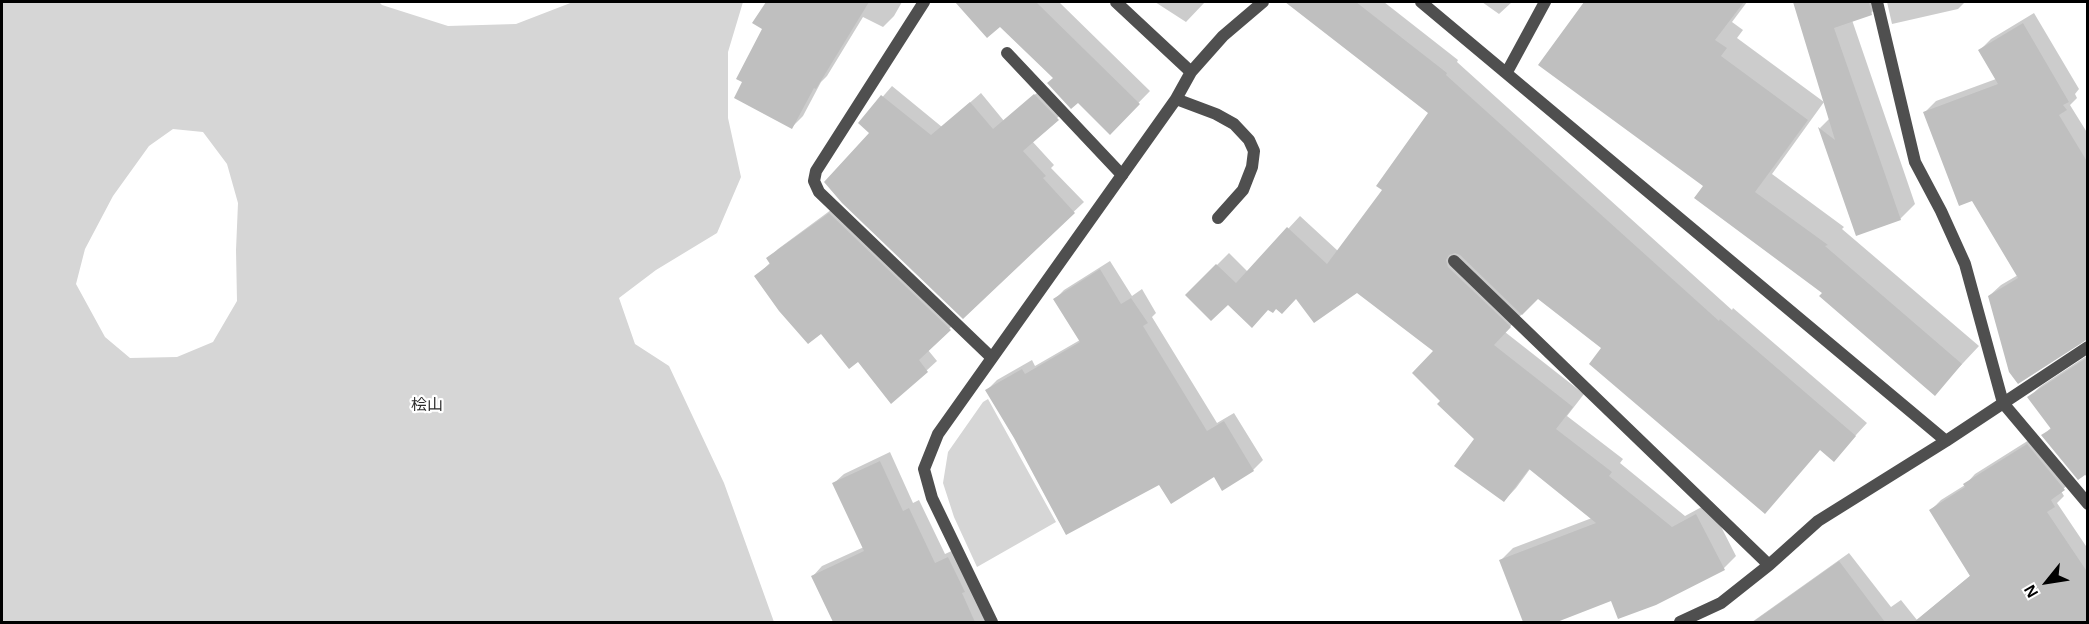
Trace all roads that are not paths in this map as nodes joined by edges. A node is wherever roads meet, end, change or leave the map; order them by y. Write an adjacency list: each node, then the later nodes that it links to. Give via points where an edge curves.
1 (924, 2): 15 (street, via 816,171 814,181 819,192)
2 (1116, 2): 8 (street)
3 (1263, 2): 8 (street, via 1223,36)
4 (1421, 2): 9 (street)
5 (1545, 2): 9 (street)
6 (1877, 2): 16 (street, via 1915,162 1965,264)
7 (1007, 53): 11 (street)
8 (1191, 72): 10 (street)
9 (1507, 72): 17 (street)
10 (1176, 99): 11 (street); 12 (street, via 1234,124 1254,150 1243,190)
11 (1122, 175): 15 (street)
12 (1218, 218)
13 (1454, 261): 19 (street)
14 (2088, 347): 16 (street)
15 (992, 358): 20 (street, via 938,434 924,469 932,498)
16 (2003, 403): 17 (street); 18 (street)
17 (1946, 441): 19 (street, via 1818,521)
18 (2088, 504)
19 (1769, 565): 21 (street, via 1721,603)
20 (992, 622)
21 (1680, 622)

